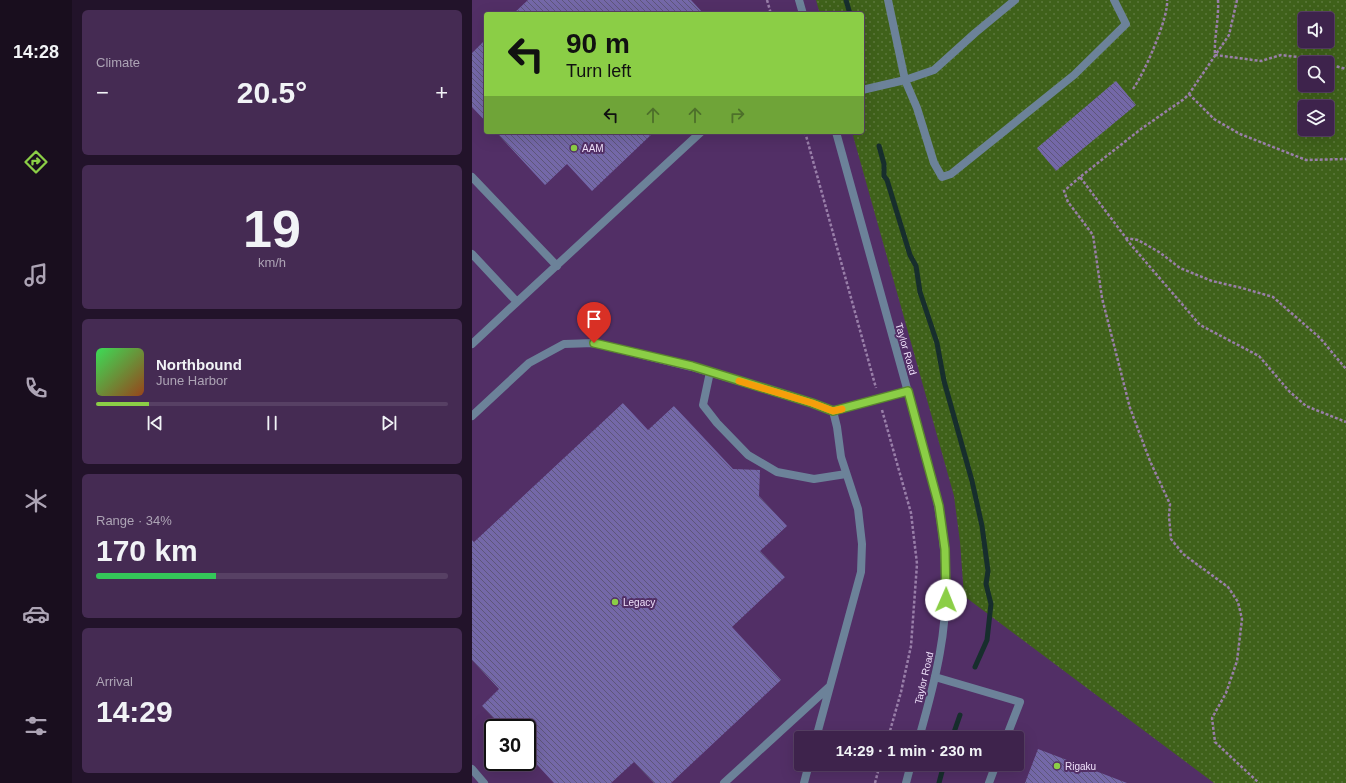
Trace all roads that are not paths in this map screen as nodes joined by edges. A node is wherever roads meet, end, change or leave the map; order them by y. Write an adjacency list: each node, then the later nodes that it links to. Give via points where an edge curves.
1 (799, 0): 5 (street)
2 (888, 0): 6 (street)
3 (1015, 0): 6 (street, via 934,70)
4 (1114, 0): 6 (street, via 1126,24 1074,75 951,174 942,177 934,163 917,108)
5 (802, 12)
6 (905, 80): 7 (street)
7 (864, 90)
8 (699, 134): 12 (street)
9 (837, 134): 16 (street, Taylor Road)
10 (472, 177): 12 (street)
11 (472, 254): 13 (street)
12 (557, 266): 13 (street)
13 (517, 302): 14 (street)
14 (472, 344)
15 (710, 372): 17 (street); 18 (street, via 594,343 564,344 528,363); 19 (street, via 703,405 748,455 777,472 814,479)
16 (908, 391): 17 (street); 20 (street, Taylor Road, via 934,486 944,542 945,612)
17 (833, 411): 19 (street)
18 (472, 416)
19 (846, 474): 21 (street, via 858,509 862,544 861,572)
20 (935, 677): 23 (street, Taylor Road); 24 (street, via 1020,702)
21 (829, 686): 22 (street); 30 (street)
22 (818, 731)
23 (921, 731)
24 (1009, 731)
25 (472, 770): 29 (street)
26 (807, 771): 31 (street)
27 (909, 771): 32 (street)
28 (993, 771): 33 (street)
29 (484, 783)
30 (724, 783)
31 (804, 783)
32 (906, 783)
33 (989, 783)

